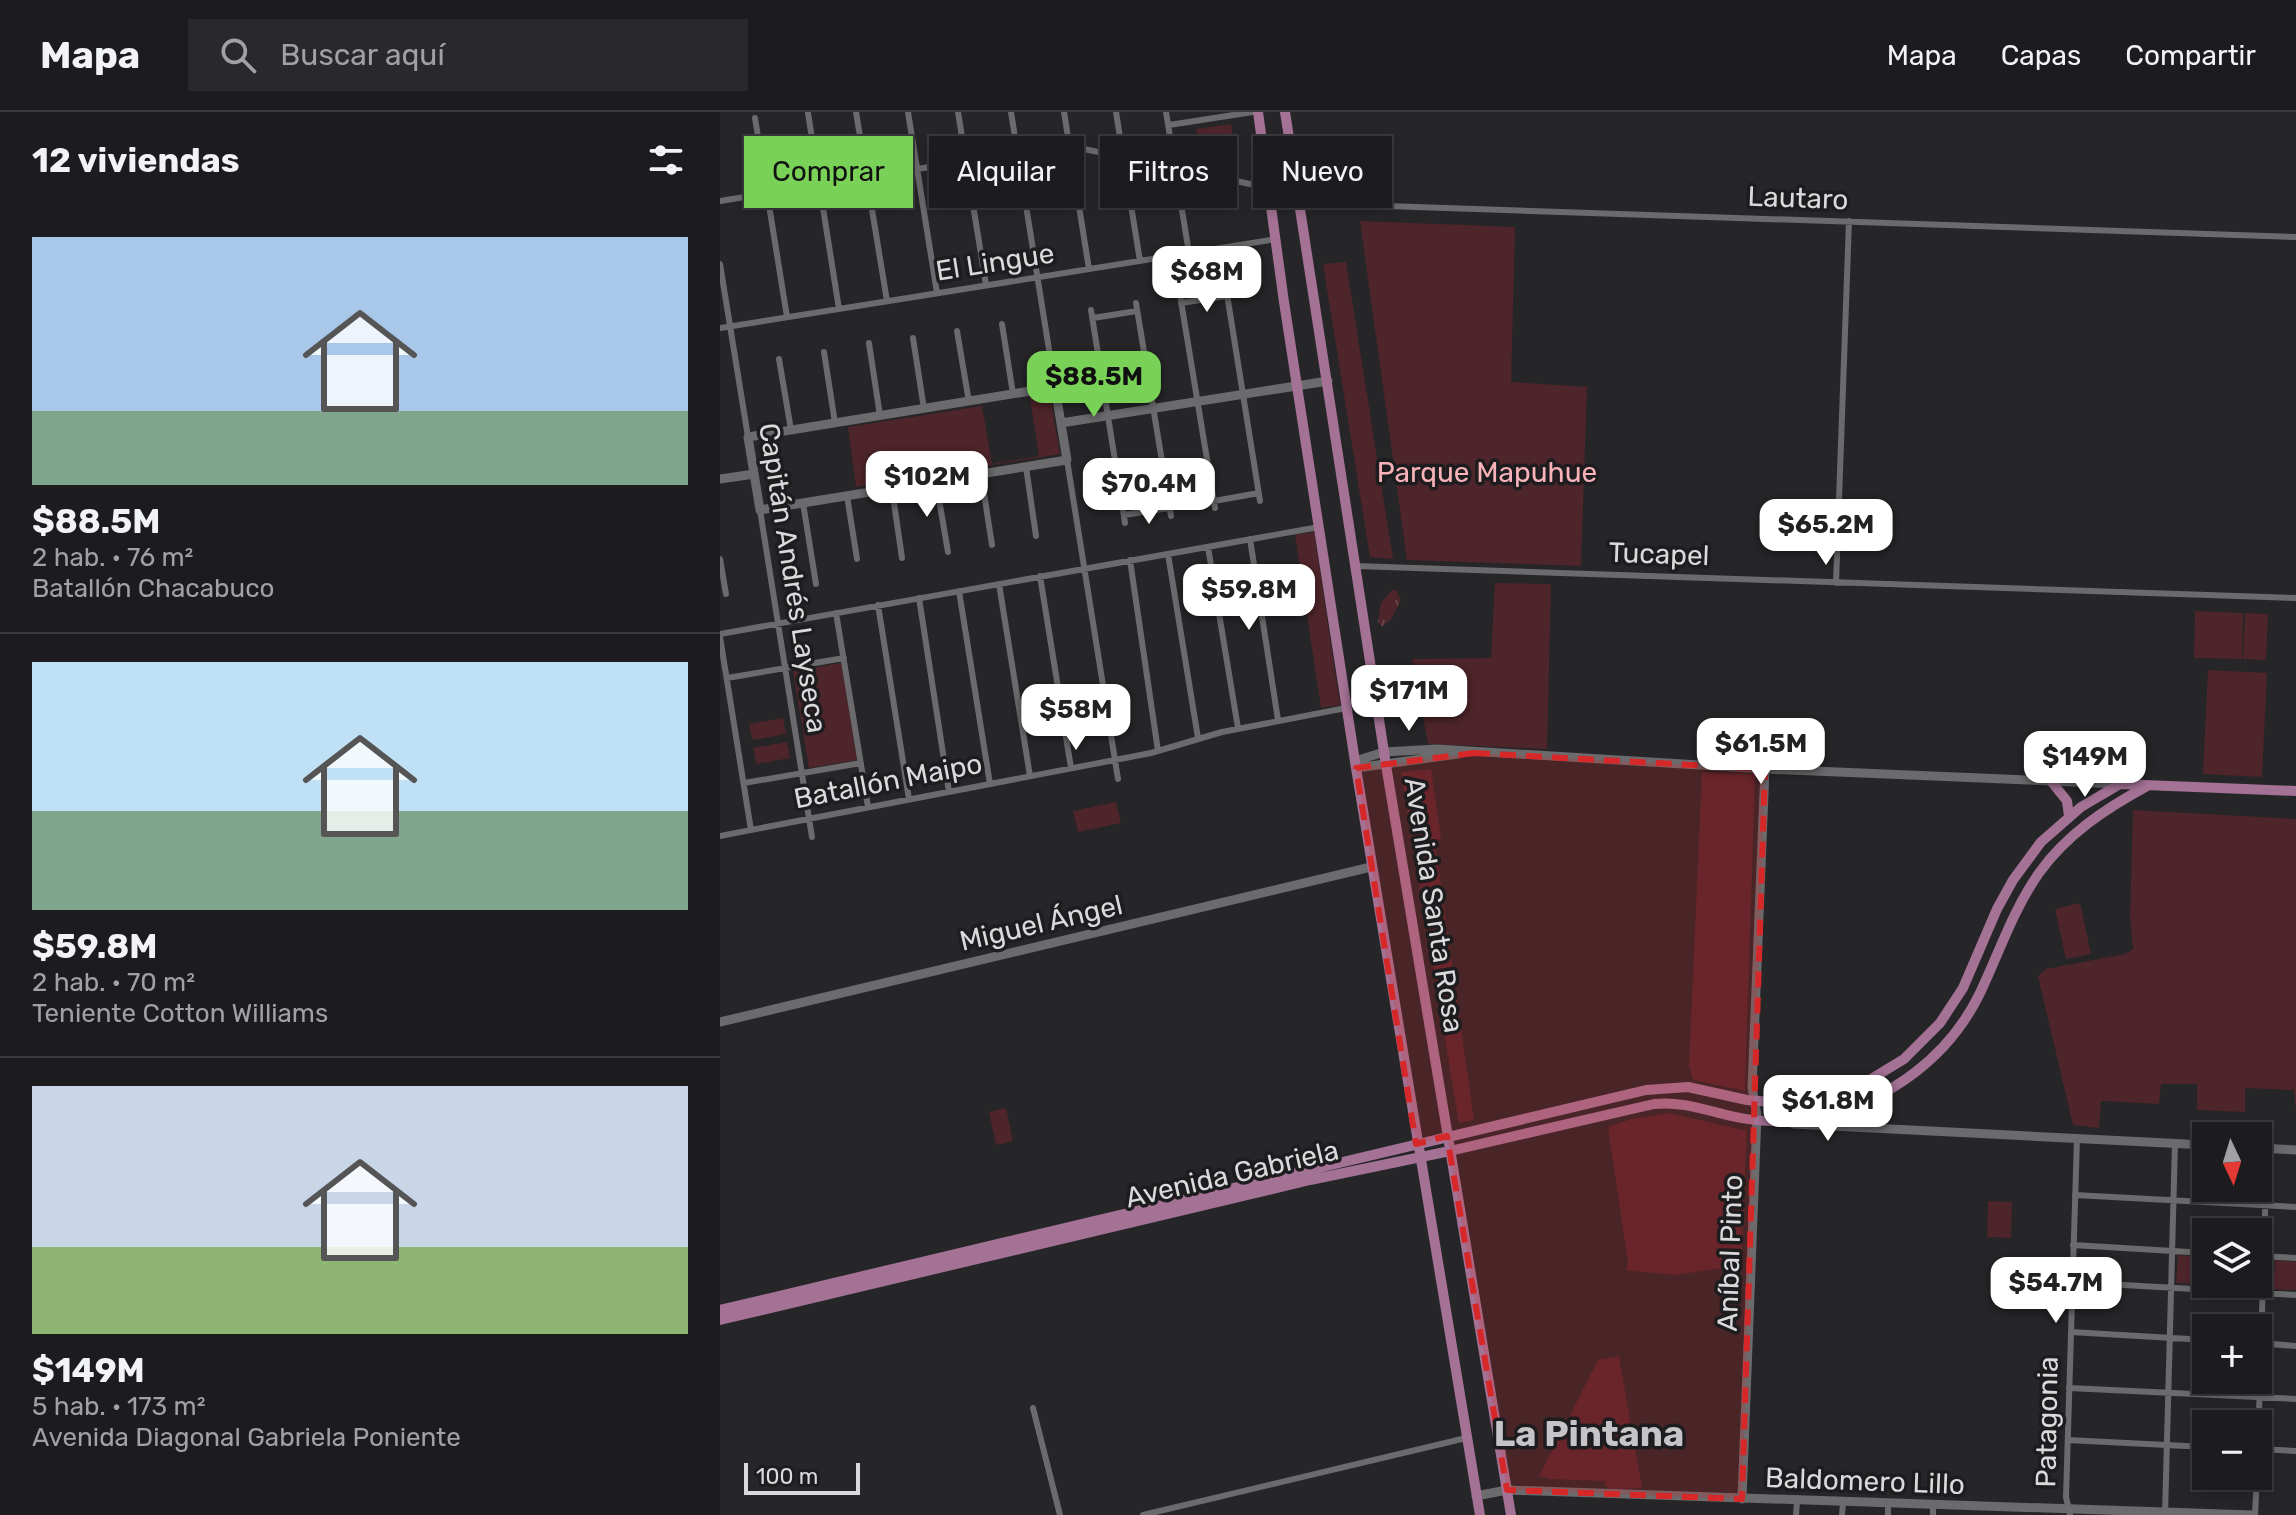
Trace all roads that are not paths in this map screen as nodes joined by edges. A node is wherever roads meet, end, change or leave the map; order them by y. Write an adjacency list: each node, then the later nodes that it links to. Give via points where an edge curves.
1 (856, 112): 15 (street)
2 (908, 112): 24 (street)
3 (958, 112): 16 (street)
4 (1011, 112): 17 (street)
5 (1064, 112): 18 (street)
6 (1116, 112): 19 (street)
7 (1166, 112): 12 (street)
8 (1256, 112): 12 (street); 21 (main road, Avenida Santa Rosa)
9 (1285, 112): 22 (main road, Avenida Santa Rosa)
10 (808, 113): 14 (street)
11 (755, 118): 13 (street)
12 (1169, 125): 20 (street)
13 (758, 136)
14 (812, 136)
15 (860, 136)
16 (962, 136)
17 (1015, 136)
18 (1068, 136)
19 (1120, 136)
20 (1171, 136)
21 (1260, 136)
22 (1289, 136)
23 (929, 167): 24 (street)
24 (917, 169): 25 (street); 48 (street)
25 (913, 170)
26 (744, 197): 27 (street)
27 (720, 201)
28 (1392, 206): 39 (street, Lautaro)
29 (769, 208): 51 (street)
30 (824, 208): 50 (street)
31 (872, 208): 49 (street)
32 (974, 208): 47 (street)
33 (1026, 208): 46 (street)
34 (1080, 208): 45 (street)
35 (1131, 208): 43 (street)
36 (1182, 208): 42 (street)
37 (1272, 208): 41 (main road, Avenida Santa Rosa)
38 (1300, 208): 60 (main road, Avenida Santa Rosa)
39 (1849, 221): 40 (street, Lautaro); 102 (street)
40 (2296, 237)
41 (1277, 239): 42 (street, El Lingue); 61 (main road, Avenida Santa Rosa)
42 (1189, 253): 43 (street, El Lingue)
43 (1140, 261): 45 (street, El Lingue)
44 (720, 264): 53 (street, Capitán Andrés Layseca)
45 (1089, 269): 46 (street, El Lingue)
46 (1038, 277): 47 (street, El Lingue); 62 (street)
47 (986, 285): 48 (street, El Lingue)
48 (937, 293): 49 (street, El Lingue)
49 (887, 301): 50 (street, El Lingue)
50 (839, 309): 51 (street, El Lingue)
51 (787, 317): 53 (street, El Lingue)
52 (1002, 324): 63 (street)
53 (730, 326): 54 (street, El Lingue); 74 (street, Capitán Andrés Layseca)
54 (720, 328)
55 (957, 331): 66 (street)
56 (913, 338): 68 (street)
57 (869, 343): 69 (street)
58 (824, 352): 71 (street)
59 (779, 359): 73 (street)
60 (1328, 381): 61 (street); 98 (main road, Avenida Santa Rosa)
61 (1302, 385): 64 (street); 87 (main road, Avenida Santa Rosa)
62 (1055, 387): 63 (street); 72 (street)
63 (1013, 394): 66 (street)
64 (1243, 394): 65 (street); 65 (street, via 1227,292 1181,299); 65 (street, via 1259,497 1214,505)
65 (1198, 401): 67 (street)
66 (969, 402): 68 (street)
67 (1153, 408): 70 (street); 70 (street, via 1136,307 1092,314); 84 (street)
68 (924, 409): 69 (street)
69 (880, 416): 71 (street)
70 (1108, 416): 72 (street); 84 (street, via 1125,519)
71 (835, 423): 73 (street)
72 (1061, 423): 75 (street)
73 (791, 430): 74 (street)
74 (748, 437): 77 (street, Capitán Andrés Layseca)
75 (1067, 460): 76 (street); 99 (street)
76 (1026, 467): 78 (street); 88 (street)
77 (754, 474): 79 (street); 85 (street, Capitán Andrés Layseca)
78 (981, 474): 80 (street); 90 (street)
79 (720, 479)
80 (936, 482): 81 (street); 92 (street)
81 (892, 489): 82 (street); 94 (street)
82 (847, 496): 83 (street); 96 (street)
83 (803, 503): 85 (street); 103 (street)
84 (1169, 508): 86 (street)
85 (760, 510): 111 (street, Capitán Andrés Layseca)
86 (1171, 516)
87 (1319, 527): 89 (street); 116 (main road, Avenida Santa Rosa)
88 (1036, 536)
89 (1250, 539): 91 (street); 117 (street)
90 (992, 545)
91 (1208, 547): 93 (street); 118 (street)
92 (948, 552)
93 (1168, 554): 97 (street); 119 (street)
94 (902, 558)
95 (720, 559): 101 (street)
96 (857, 559)
97 (1130, 560): 99 (street); 121 (street)
98 (1356, 566): 102 (street, Tucapel); 122 (main road, Avenida Santa Rosa)
99 (1085, 569): 100 (street); 124 (street)
100 (1040, 576): 104 (street); 129 (street)
101 (722, 579): 106 (street)
102 (1836, 583): 108 (street, Tucapel)
103 (816, 584)
104 (999, 584): 105 (street); 132 (street)
105 (959, 591): 107 (street); 136 (street)
106 (726, 594)
107 (919, 598): 109 (street); 140 (street)
108 (2296, 598)
109 (878, 605): 110 (street); 141 (street)
110 (836, 613): 111 (street); 113 (street)
111 (778, 623): 112 (street); 114 (street, Capitán Andrés Layseca)
112 (720, 636): 115 (street)
113 (844, 658): 114 (street); 126 (street)
114 (785, 668): 115 (street); 131 (street, Capitán Andrés Layseca)
115 (727, 678): 135 (street)
116 (1346, 708): 117 (street, Batallón Maipo); 127 (main road, Avenida Santa Rosa)
117 (1278, 720): 118 (street, Batallón Maipo)
118 (1238, 728): 119 (street, Batallón Maipo)
119 (1198, 738): 121 (street, Batallón Maipo)
120 (1422, 749): 122 (street); 123 (street); 125 (street)
121 (1158, 751): 124 (street, Batallón Maipo)
122 (1384, 752): 127 (street); 128 (main road, Avenida Santa Rosa)
123 (1474, 753): 125 (street); 130 (street)
124 (1115, 760): 129 (street, Batallón Maipo); 133 (street)
125 (1423, 761): 128 (street)
126 (861, 763): 131 (street); 142 (street)
127 (1355, 764): 128 (street); 148 (main road, Avenida Santa Rosa)
128 (1386, 765): 158 (main road, Avenida Santa Rosa)
129 (1071, 768): 132 (street, Batallón Maipo)
130 (1765, 769): 134 (street); 153 (street, Aníbal Pinto)
131 (802, 773): 135 (street); 144 (street, Capitán Andrés Layseca)
132 (1030, 776): 136 (street, Batallón Maipo)
133 (1118, 779)
134 (2051, 781): 137 (street); 143 (main road, via 2067,801)
135 (744, 783): 145 (street)
136 (990, 784): 140 (street, Batallón Maipo)
137 (2120, 784): 138 (main road); 143 (main road, Avenida Gabriela)
138 (2149, 785): 139 (main road); 150 (main road, Avenida Gabriela, via 2072,836 2041,870)
139 (2296, 791)
140 (949, 792): 141 (street, Batallón Maipo)
141 (909, 799): 142 (street, Batallón Maipo)
142 (868, 807): 144 (street, Batallón Maipo)
143 (2069, 816): 149 (main road, Avenida Gabriela, via 2022,867)
144 (809, 819): 145 (street, Batallón Maipo); 147 (street, Capitán Andrés Layseca)
145 (751, 830): 146 (street, Batallón Maipo)
146 (720, 836)
147 (812, 837)
148 (1371, 867): 151 (street, Miguel Ángel); 161 (main road, Avenida Santa Rosa)
149 (1982, 944): 150 (main road); 152 (main road, Avenida Gabriela, via 1956,1001 1923,1042 1882,1075)
150 (1998, 951): 154 (main road, Avenida Gabriela, via 1972,1007 1946,1043 1898,1085)
151 (720, 1022)
152 (1843, 1092): 153 (main road, Avenida Gabriela, via 1795,1102); 154 (main road)
153 (1755, 1102): 155 (street, Aníbal Pinto); 158 (main road, Avenida Gabriela, via 1667,1087)
154 (1856, 1106): 156 (main road, Avenida Gabriela); 157 (street, via 1865,1123)
155 (1757, 1120): 156 (main road, Avenida Gabriela); 165 (main road, Avenida Gabriela, via 1660,1103); 206 (street, Aníbal Pinto)
156 (1781, 1121): 157 (street)
157 (1876, 1127): 159 (street)
158 (1447, 1136): 161 (main road, Avenida Gabriela); 165 (main road, Avenida Santa Rosa)
159 (2077, 1138): 160 (street); 167 (street, Patagonia)
160 (2175, 1143): 162 (street); 168 (street)
161 (1416, 1144): 166 (main road, Avenida Santa Rosa); 183 (main road, Avenida Gabriela)
162 (2192, 1144)
163 (2272, 1149): 164 (street)
164 (2296, 1150)
165 (1450, 1151): 166 (main road, Avenida Gabriela); 203 (main road, Avenida Santa Rosa)
166 (1419, 1157): 184 (main road, Avenida Gabriela); 197 (main road, Avenida Santa Rosa)
167 (2075, 1195): 168 (street); 173 (street, Patagonia)
168 (2173, 1201): 170 (street); 174 (street)
169 (2265, 1202): 170 (street)
170 (2265, 1206): 171 (street); 172 (street)
171 (2296, 1207)
172 (2264, 1218)
173 (2073, 1245): 174 (street); 178 (street, Patagonia)
174 (2172, 1251): 175 (street); 179 (street)
175 (2192, 1252)
176 (2272, 1257): 177 (street)
177 (2296, 1258)
178 (2072, 1282): 179 (street); 185 (street, Patagonia)
179 (2171, 1288): 180 (street); 186 (street)
180 (2192, 1289)
181 (2272, 1294): 182 (street)
182 (2296, 1295)
183 (720, 1310)
184 (720, 1320)
185 (2071, 1332): 186 (street); 190 (street, Patagonia)
186 (2169, 1338): 187 (street); 191 (street)
187 (2192, 1339)
188 (2272, 1344): 189 (street)
189 (2296, 1346)
190 (2069, 1388): 191 (street); 198 (street, Patagonia)
191 (2168, 1393): 193 (street); 199 (street)
192 (2259, 1394): 193 (street)
193 (2259, 1397): 194 (street); 196 (street)
194 (2296, 1399)
195 (1033, 1408): 218 (street)
196 (2259, 1410)
197 (1466, 1438): 205 (main road, Avenida Santa Rosa); 212 (street)
198 (2068, 1440): 199 (street); 214 (street, Patagonia)
199 (2166, 1445): 200 (street); 216 (street)
200 (2192, 1446)
201 (2272, 1449): 202 (street)
202 (2296, 1451)
203 (1507, 1490): 205 (street, Baldomero Lillo); 206 (street, Baldomero Lillo); 221 (main road, Avenida Santa Rosa)
204 (2256, 1490): 224 (street)
205 (1476, 1496): 220 (main road, Avenida Santa Rosa)
206 (1742, 1499): 207 (street, Baldomero Lillo)
207 (1797, 1501): 208 (street, Baldomero Lillo); 222 (street)
208 (1843, 1503): 209 (street, Baldomero Lillo); 223 (street)
209 (1888, 1510): 210 (street, Baldomero Lillo)
210 (1933, 1510): 211 (street, Baldomero Lillo)
211 (1980, 1511): 213 (street, Baldomero Lillo)
212 (1168, 1512): 219 (street)
213 (2025, 1512): 214 (street, Baldomero Lillo)
214 (2069, 1512): 215 (street, Baldomero Lillo)
215 (2118, 1513): 216 (street, Baldomero Lillo)
216 (2166, 1514): 217 (street, Baldomero Lillo)
217 (2210, 1514): 224 (street, Baldomero Lillo)
218 (1060, 1515)
219 (1143, 1515)
220 (1480, 1515)
221 (1511, 1515)
222 (1796, 1515)
223 (1842, 1515)
224 (2253, 1515)

